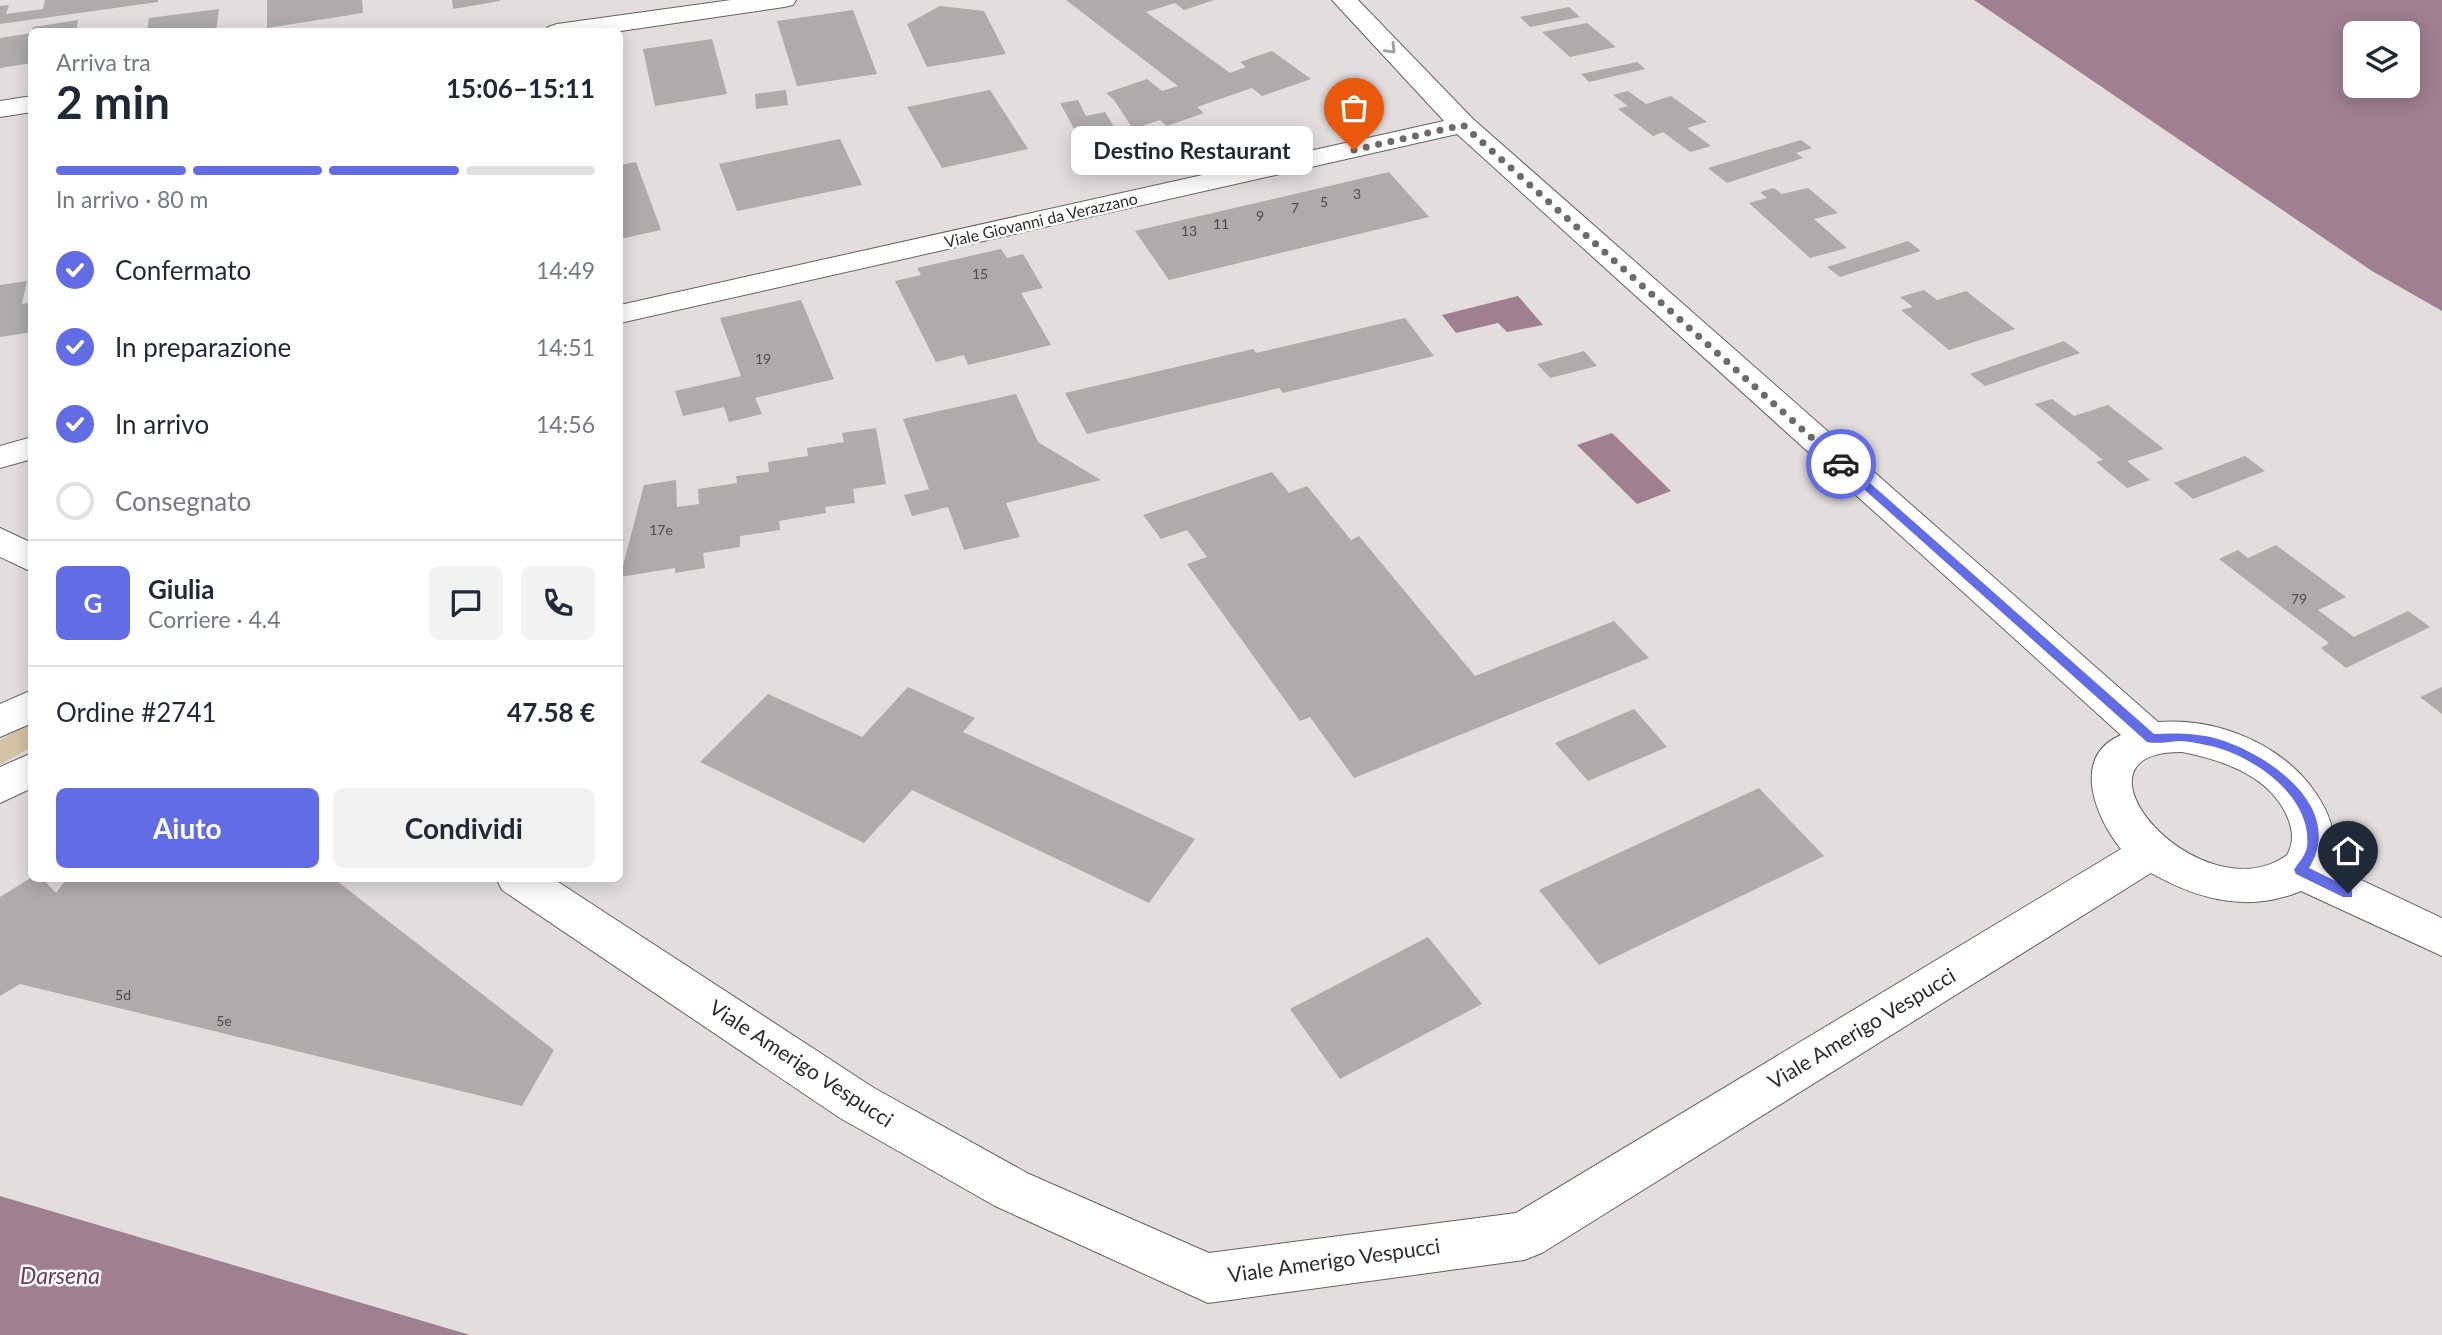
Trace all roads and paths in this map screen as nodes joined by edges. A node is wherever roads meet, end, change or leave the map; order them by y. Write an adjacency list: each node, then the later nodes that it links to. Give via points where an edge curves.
1 (784, 0): 3 (street)
2 (1344, 0): 6 (street, one-way to 6)
3 (585, 28)
4 (28, 105): 5 (street)
5 (0, 109)
6 (1463, 125): 7 (street, Viale Giovanni da Verazzano); 14 (street)
7 (623, 313)
8 (28, 449): 9 (street)
9 (0, 457)
10 (0, 540): 11 (street)
11 (28, 558)
12 (28, 706): 13 (street)
13 (0, 723)
14 (2151, 739): 17 (street, via 2129,748 2115,763 2110,783 2115,806 2128,830); 18 (street, via 2182,737 2216,743 2249,756 2279,776 2301,800 2313,826 2313,851)
15 (28, 770): 16 (street)
16 (0, 787)
17 (2152, 852): 18 (street, via 2204,878 2249,887 2279,882); 19 (street, Viale Amerigo Vespucci, via 1524,1236 1208,1278 1012,1190 857,1102)
18 (2301, 870): 20 (street)
19 (523, 882)
20 (2442, 937)

